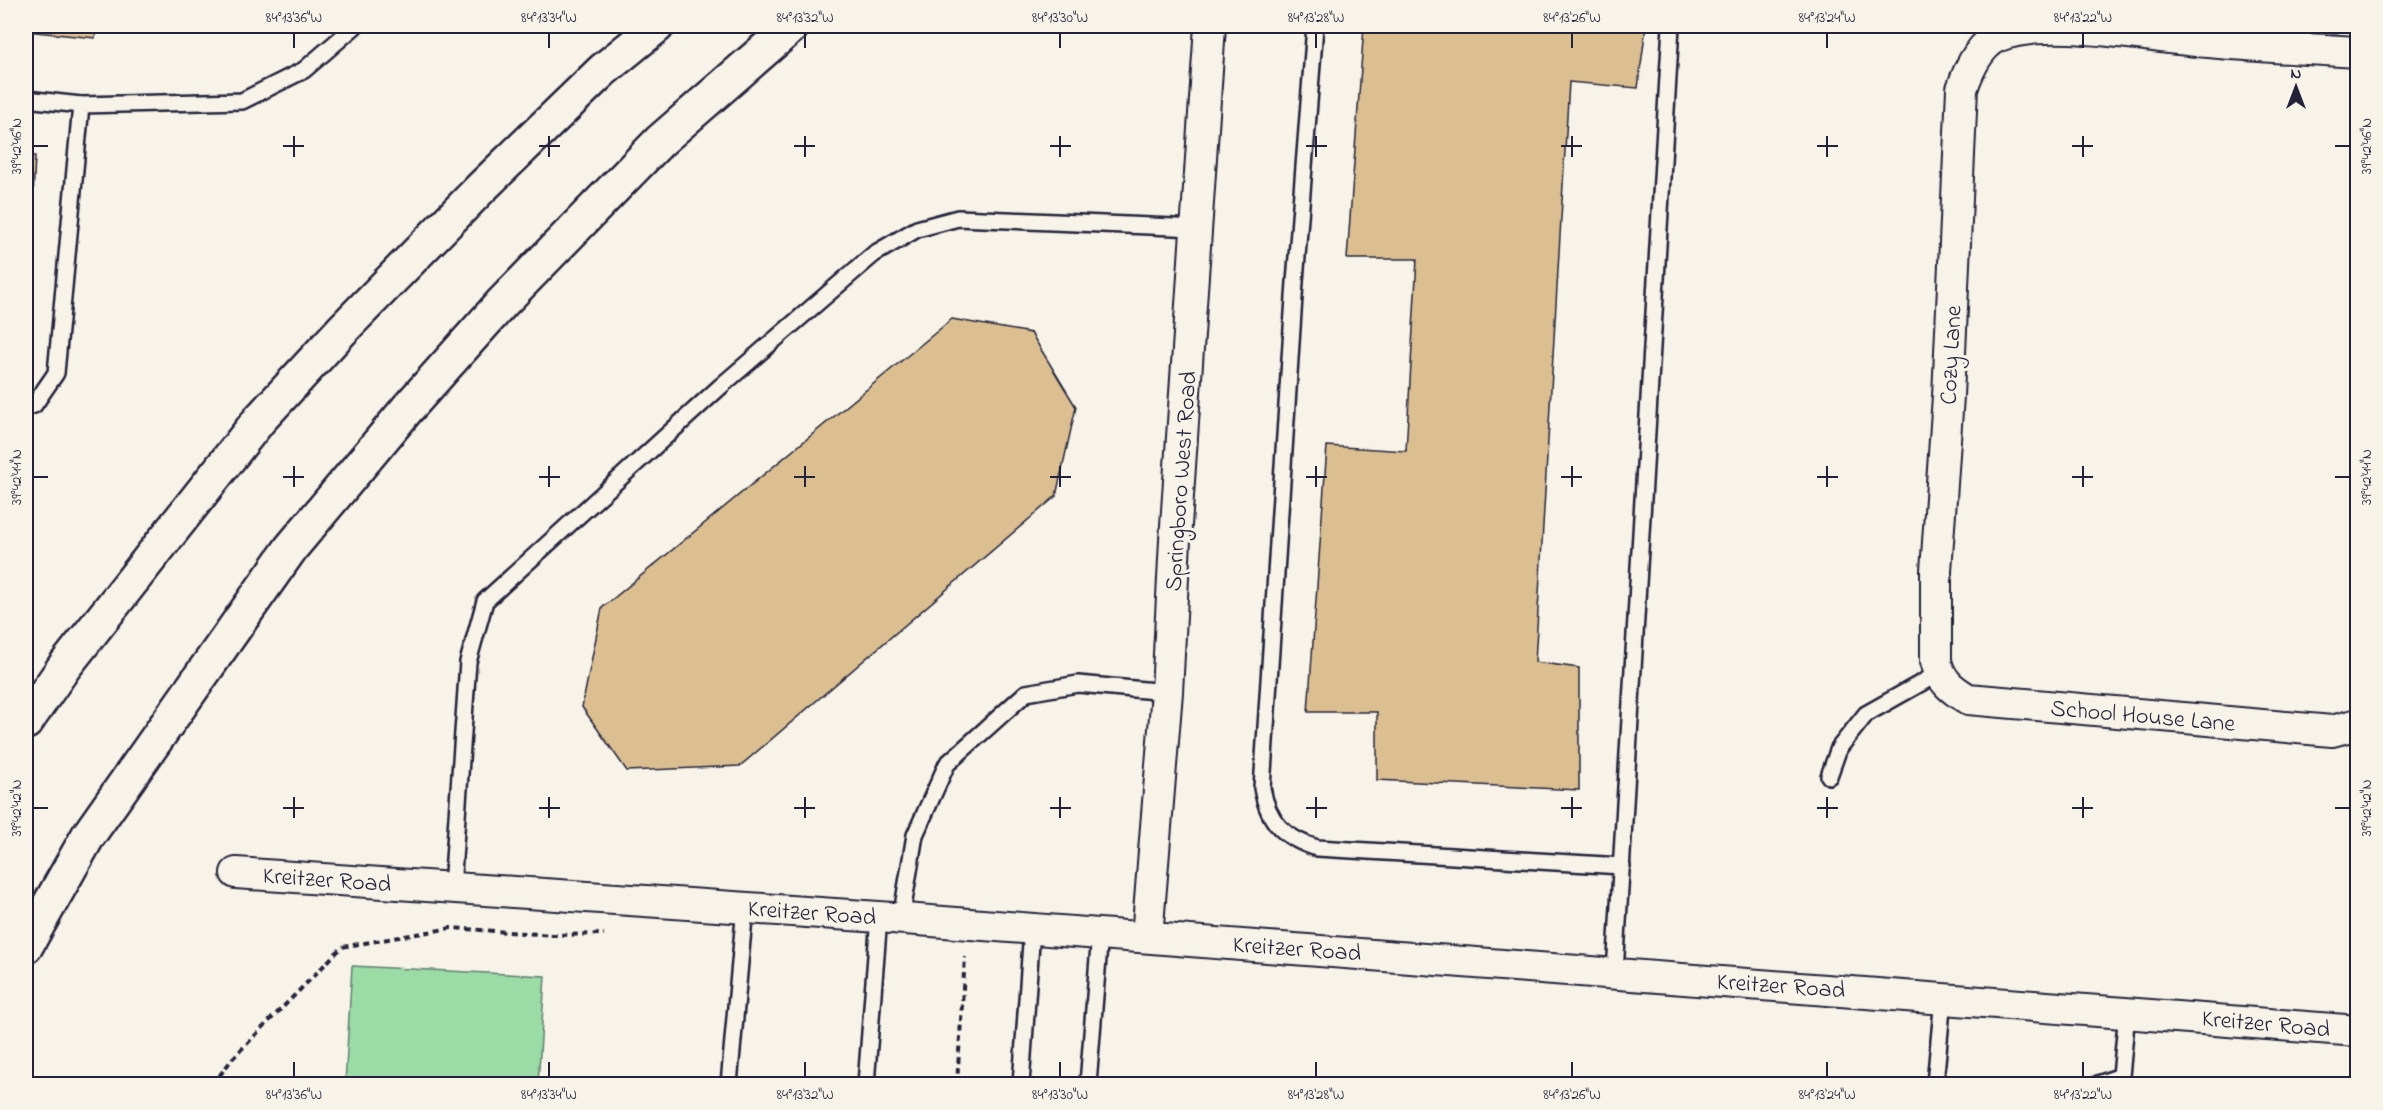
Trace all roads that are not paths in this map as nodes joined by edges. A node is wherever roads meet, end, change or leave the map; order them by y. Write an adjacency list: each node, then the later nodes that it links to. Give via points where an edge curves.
1 (355, 26): 11 (lane, via 304,70 242,101)
2 (657, 26): 16 (highway, via 603,70 481,188 260,419 71,657)
3 (792, 26): 27 (highway, via 660,141 502,303 291,548 88,836)
4 (1210, 26): 12 (street, Springboro West Road)
5 (1315, 26): 19 (lane, via 1263,765 1265,807 1287,835 1317,848)
6 (1671, 26): 19 (lane)
7 (2072, 27): 8 (street); 9 (street, via 2199,42)
8 (1992, 36): 14 (street, Cozy Lane, via 1970,67 1962,89 1936,571)
9 (2358, 52)
10 (26, 99): 11 (lane)
11 (81, 105): 13 (lane, via 56,374 34,405)
12 (1198, 228): 15 (street, Springboro West Road, via 1174,540); 21 (lane, via 958,218 917,229 874,254 721,386 485,601 468,662)
13 (26, 408)
14 (1939, 673): 17 (street, School House Lane, via 1948,687 1968,699 2332,731); 18 (lane, via 1866,714 1839,748)
15 (1167, 692): 23 (lane, via 1078,684 1026,693 947,764 915,835); 26 (street, Springboro West Road)
16 (26, 722)
17 (2358, 724)
18 (1829, 776)
19 (1622, 866): 28 (lane)
20 (236, 873): 21 (street, Kreitzer Road)
21 (452, 887): 22 (street, Kreitzer Road)
22 (745, 907): 23 (street, Kreitzer Road); 32 (lane)
23 (890, 918): 24 (street, Kreitzer Road); 33 (lane)
24 (1032, 929): 25 (street, Kreitzer Road); 34 (lane)
25 (1100, 933): 26 (street, Kreitzer Road); 35 (lane)
26 (1147, 937): 28 (street, Kreitzer Road)
27 (26, 946)
28 (1615, 973): 29 (street, Kreitzer Road)
29 (1943, 998): 30 (street, Kreitzer Road); 36 (lane)
30 (2127, 1012): 31 (street, Kreitzer Road); 37 (lane, via 2121,1076)
31 (2358, 1031)
32 (729, 1084)
33 (866, 1084)
34 (1021, 1084)
35 (1088, 1084)
36 (1935, 1084)
37 (2098, 1084)

